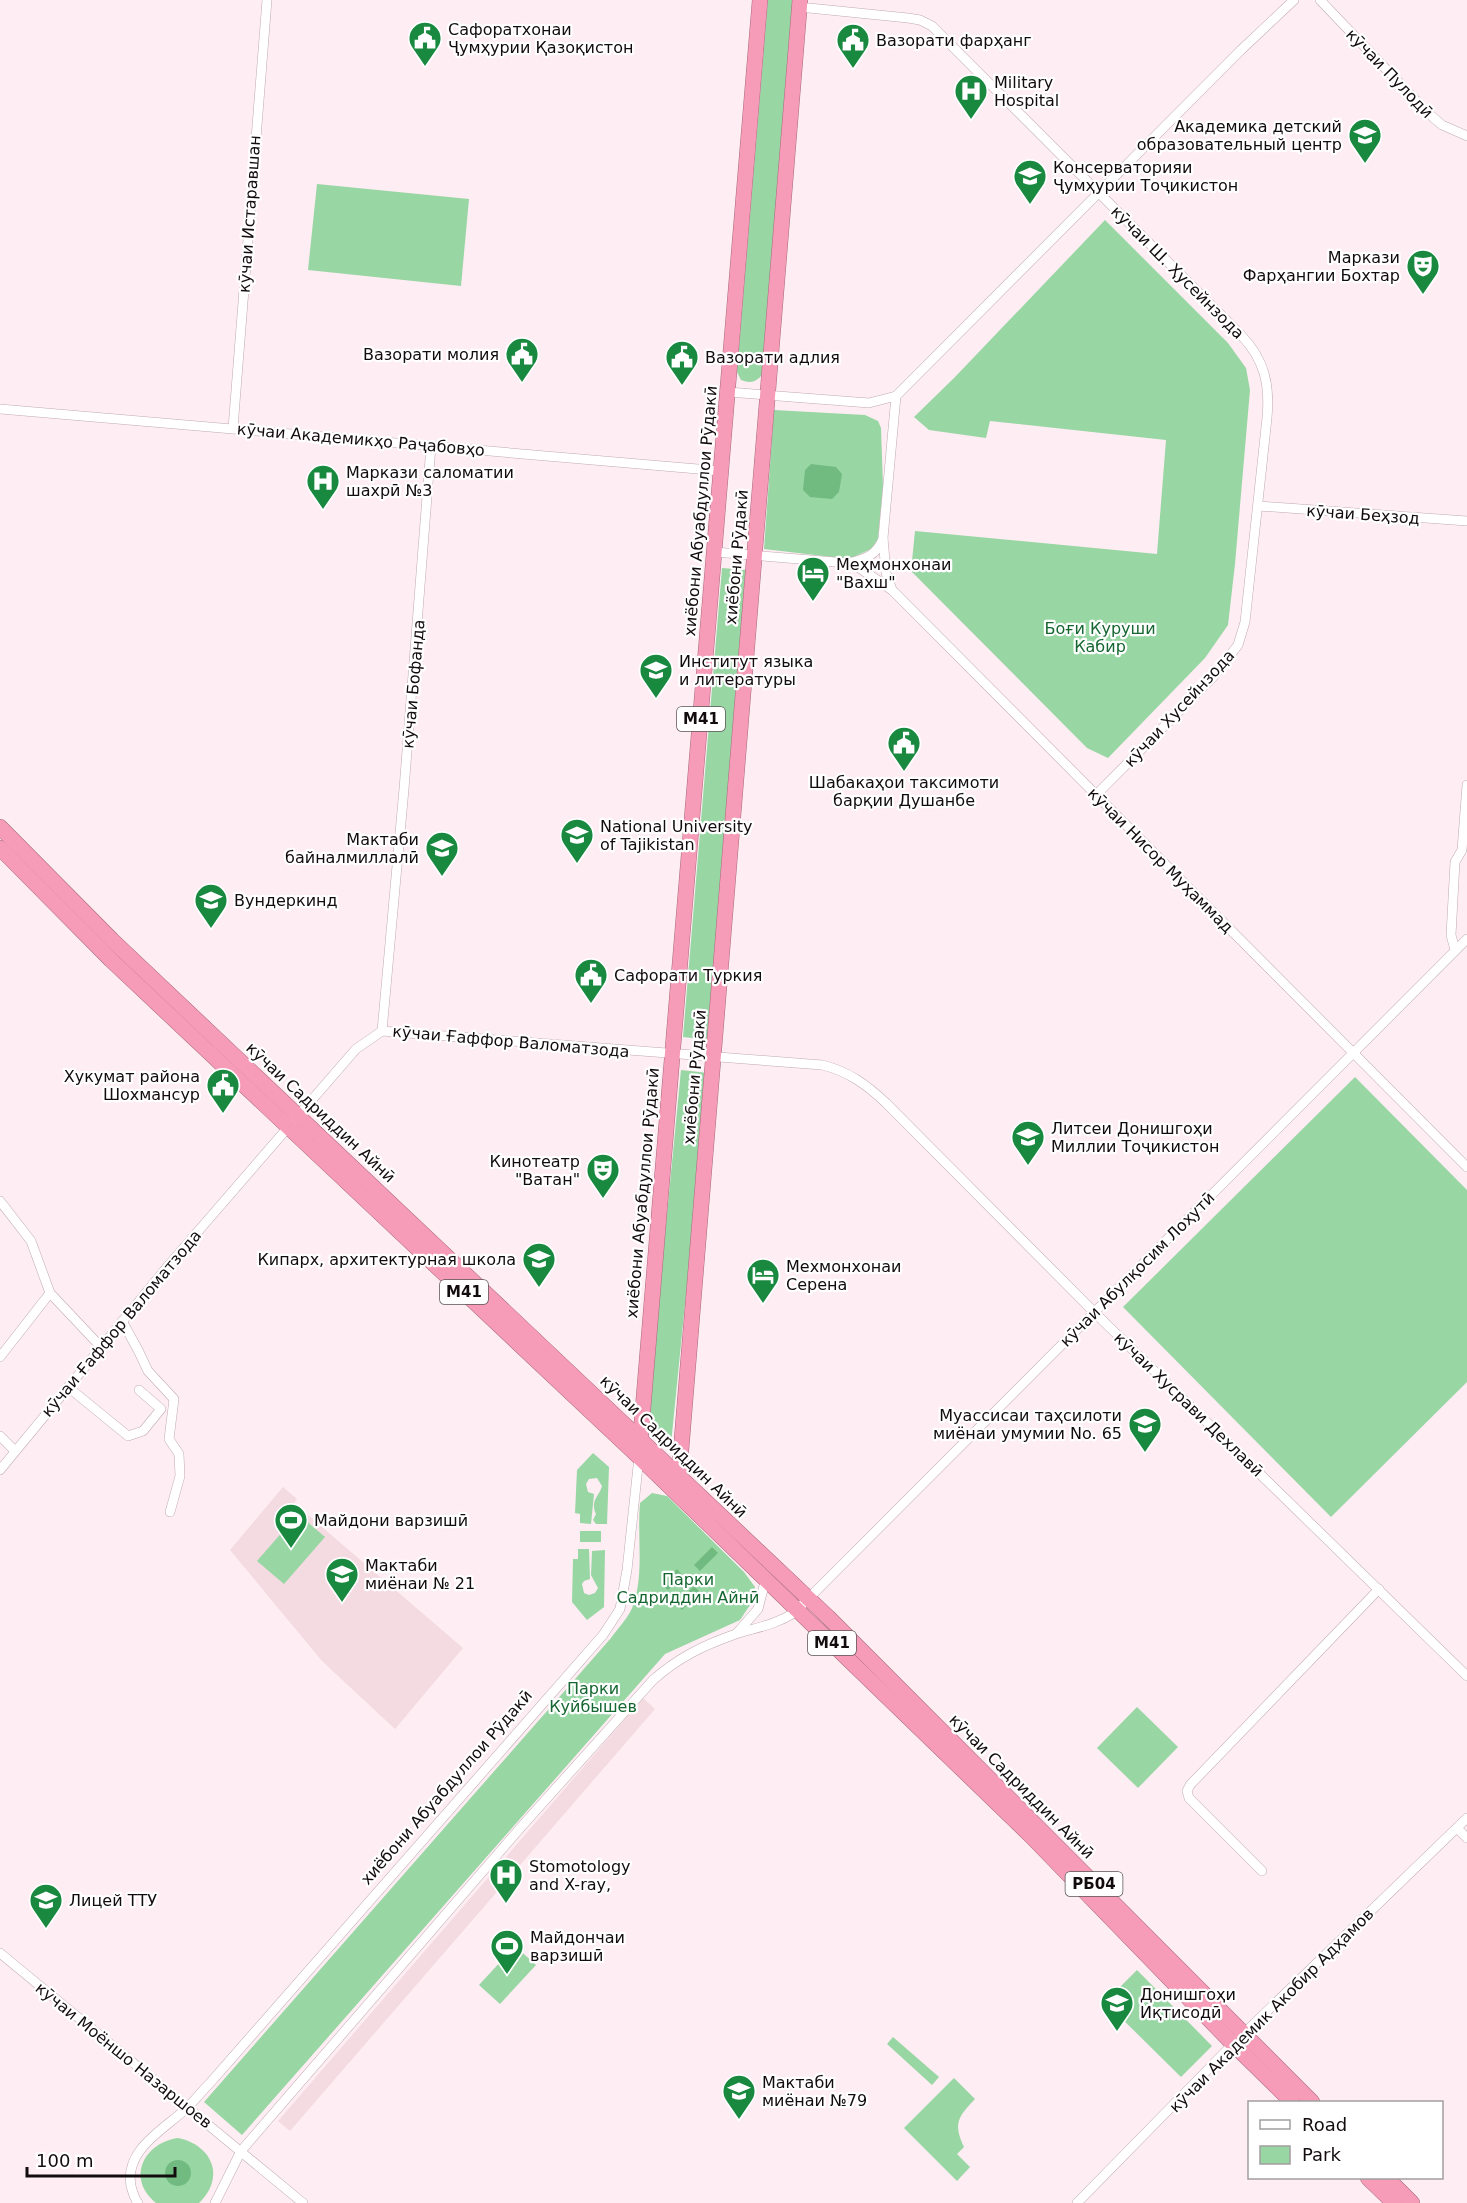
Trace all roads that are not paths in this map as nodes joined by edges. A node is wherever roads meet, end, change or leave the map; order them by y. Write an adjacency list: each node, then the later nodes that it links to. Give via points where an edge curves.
1 (267, 0): 14 (street, кӯчаи Истаравшан)
2 (760, 0): 8 (highway, хиёбони Абуабдуллои Рӯдакӣ / M41)
3 (1294, 0): 7 (street)
4 (1320, 0): 6 (street, кӯчаи Пулодӣ, via 1442,125)
5 (800, 3): 7 (street, кӯчаи Ш. Ҳусейнзода, via 928,23); 9 (highway, хиёбони Рӯдакӣ / M41)
6 (1467, 136)
7 (1098, 192): 10 (street); 17 (street, кӯчаи Ш. Ҳусейнзода, via 1245,339 1261,361 1269,394)
8 (728, 392): 9 (street); 16 (highway, хиёбони Абуабдуллои Рӯдакӣ / M41)
9 (768, 395): 11 (street); 21 (highway, хиёбони Рӯдакӣ / M41)
10 (896, 396): 11 (street); 13 (street)
11 (869, 403): 13 (street, via 884,410)
12 (0, 409): 14 (street, кӯчаи Академикҳо Раҷабовҳо)
13 (892, 420): 19 (street)
14 (233, 428): 15 (street, кӯчаи Академикҳо Раҷабовҳо)
15 (431, 446): 16 (street, кӯчаи Академикҳо Раҷабовҳо); 32 (street, кӯчаи Бофанда)
16 (721, 471): 20 (highway, хиёбони Абуабдуллои Рӯдакӣ / M41)
17 (1258, 506): 18 (street, кӯчаи Беҳзод); 25 (street, кӯчаи Хусейнзода, via 1248,605 1238,645 1213,676)
18 (1467, 521)
19 (883, 538): 22 (street, кӯчаи Нисор Муҳаммад, via 872,555); 23 (street, via 886,573)
20 (714, 552): 21 (street, кӯчаи Нисор Муҳаммад); 34 (highway, хиёбони Абуабдуллои Рӯдакӣ / M41)
21 (754, 555): 22 (street, кӯчаи Нисор Муҳаммад); 35 (highway, хиёбони Рӯдакӣ / M41)
22 (848, 563): 23 (street, кӯчаи Нисор Муҳаммад)
23 (892, 590): 25 (street, кӯчаи Нисор Муҳаммад)
24 (1467, 785): 28 (street)
25 (1096, 795): 33 (street, кӯчаи Нисор Муҳаммад)
26 (0, 827): 29 (highway, кӯчаи Садриддин Айнӣ / M41)
27 (0, 848): 29 (highway, кӯчаи Садриддин Айнӣ / M41)
28 (1464, 852): 31 (street, via 1455,862 1451,935)
29 (79, 917): 37 (highway, кӯчаи Садриддин Айнӣ / M41)
30 (1467, 939): 31 (street, кӯчаи Абулқосим Лоҳутӣ)
31 (1455, 950): 33 (street, кӯчаи Абулқосим Лоҳутӣ)
32 (382, 1031): 34 (street, кӯчаи Ғаффор Валоматзода); 37 (street, кӯчаи Ғаффор Валоматзода, via 356,1049)
33 (1353, 1053): 38 (street, кӯчаи Нисор Муҳаммад); 42 (street, кӯчаи Абулқосим Лоҳутӣ)
34 (672, 1054): 35 (street, кӯчаи Ғаффор Валоматзода); 49 (highway, хиёбони Абуабдуллои Рӯдакӣ / M41)
35 (714, 1058): 36 (street, кӯчаи Ғаффор Валоматзода, via 822,1065); 53 (highway, хиёбони Рӯдакӣ / M41)
36 (860, 1081): 42 (street, кӯчаи Хусрави Дехлавӣ)
37 (294, 1122): 41 (highway, кӯчаи Садриддин Айнӣ / M41); 43 (street, кӯчаи Ғаффор Валоматзода)
38 (1467, 1167)
39 (0, 1201): 40 (street, via 31,1241)
40 (50, 1293): 44 (street); 45 (street)
41 (484, 1301): 49 (highway, кӯчаи Садриддин Айнӣ / M41); 51 (highway, кӯчаи Садриддин Айнӣ / M41)
42 (1094, 1312): 57 (street, кӯчаи Хусрави Дехлавӣ); 58 (street, кӯчаи Абулқосим Лоҳутӣ)
43 (122, 1321): 44 (street, кӯчаи Ғаффор Валоматзода); 54 (street, via 148,1371 174,1399 169,1439 179,1454 180,1476)
44 (100, 1347): 46 (street, кӯчаи Ғаффор Валоматзода)
45 (0, 1357)
46 (68, 1388): 47 (street, via 128,1436 143,1431 161,1409); 50 (street, кӯчаи Ғаффор Валоматзода)
47 (139, 1390)
48 (0, 1436): 50 (street)
49 (640, 1438): 51 (highway, хиёбони Абуабдуллои Рӯдакӣ); 53 (highway, кӯчаи Садриддин Айнӣ / M41)
50 (15, 1451): 52 (street, кӯчаи Ғаффор Валоматзода)
51 (639, 1457): 56 (highway, кӯчаи Садриддин Айнӣ / M41); 70 (street, хиёбони Абуабдуллои Рӯдакӣ, via 620,1609 603,1635)
52 (0, 1470)
53 (679, 1475): 55 (highway, кӯчаи Садриддин Айнӣ / M41)
54 (170, 1512)
55 (768, 1562): 56 (street); 58 (highway, кӯчаи Садриддин Айнӣ / M41)
56 (766, 1579): 58 (highway, кӯчаи Садриддин Айнӣ / M41); 59 (street, via 758,1609)
57 (1379, 1589): 61 (street, кӯчаи Хусрави Дехлавӣ); 65 (street, via 1187,1791 1189,1798)
58 (802, 1604): 59 (street, via 774,1623); 60 (highway, кӯчаи Садриддин Айнӣ / M41)
59 (735, 1634): 71 (street, via 673,1662 653,1680)
60 (872, 1671): 67 (highway, кӯчаи Садриддин Айнӣ / РБ04)
61 (1467, 1676)
62 (1467, 1818): 63 (street, кӯчаи Академик Акобир Адҳамов)
63 (1457, 1828): 64 (street); 67 (street, кӯчаи Академик Акобир Адҳамов)
64 (1467, 1838)
65 (1262, 1871)
66 (0, 1953): 70 (street, кӯчаи Моёншо Назаршоев)
67 (1238, 2039): 68 (highway, кӯчаи Садриддин Айнӣ / РБ04); 69 (highway, кӯчаи Садриддин Айнӣ / РБ04); 77 (street, кӯчаи Академик Акобир Адҳамов)
68 (1290, 2101)
69 (1310, 2101)
70 (188, 2107): 71 (street, кӯчаи Моёншо Назаршоев); 74 (street, хиёбони Абуабдуллои Рӯдакӣ, via 135,2157 130,2177)
71 (242, 2151): 75 (street); 76 (street, кӯчаи Моёншо Назаршоев)
72 (1369, 2179): 78 (highway)
73 (1388, 2179): 79 (highway)
74 (138, 2203)
75 (215, 2203)
76 (303, 2203)
77 (1077, 2203)
78 (1394, 2203)
79 (1412, 2203)

